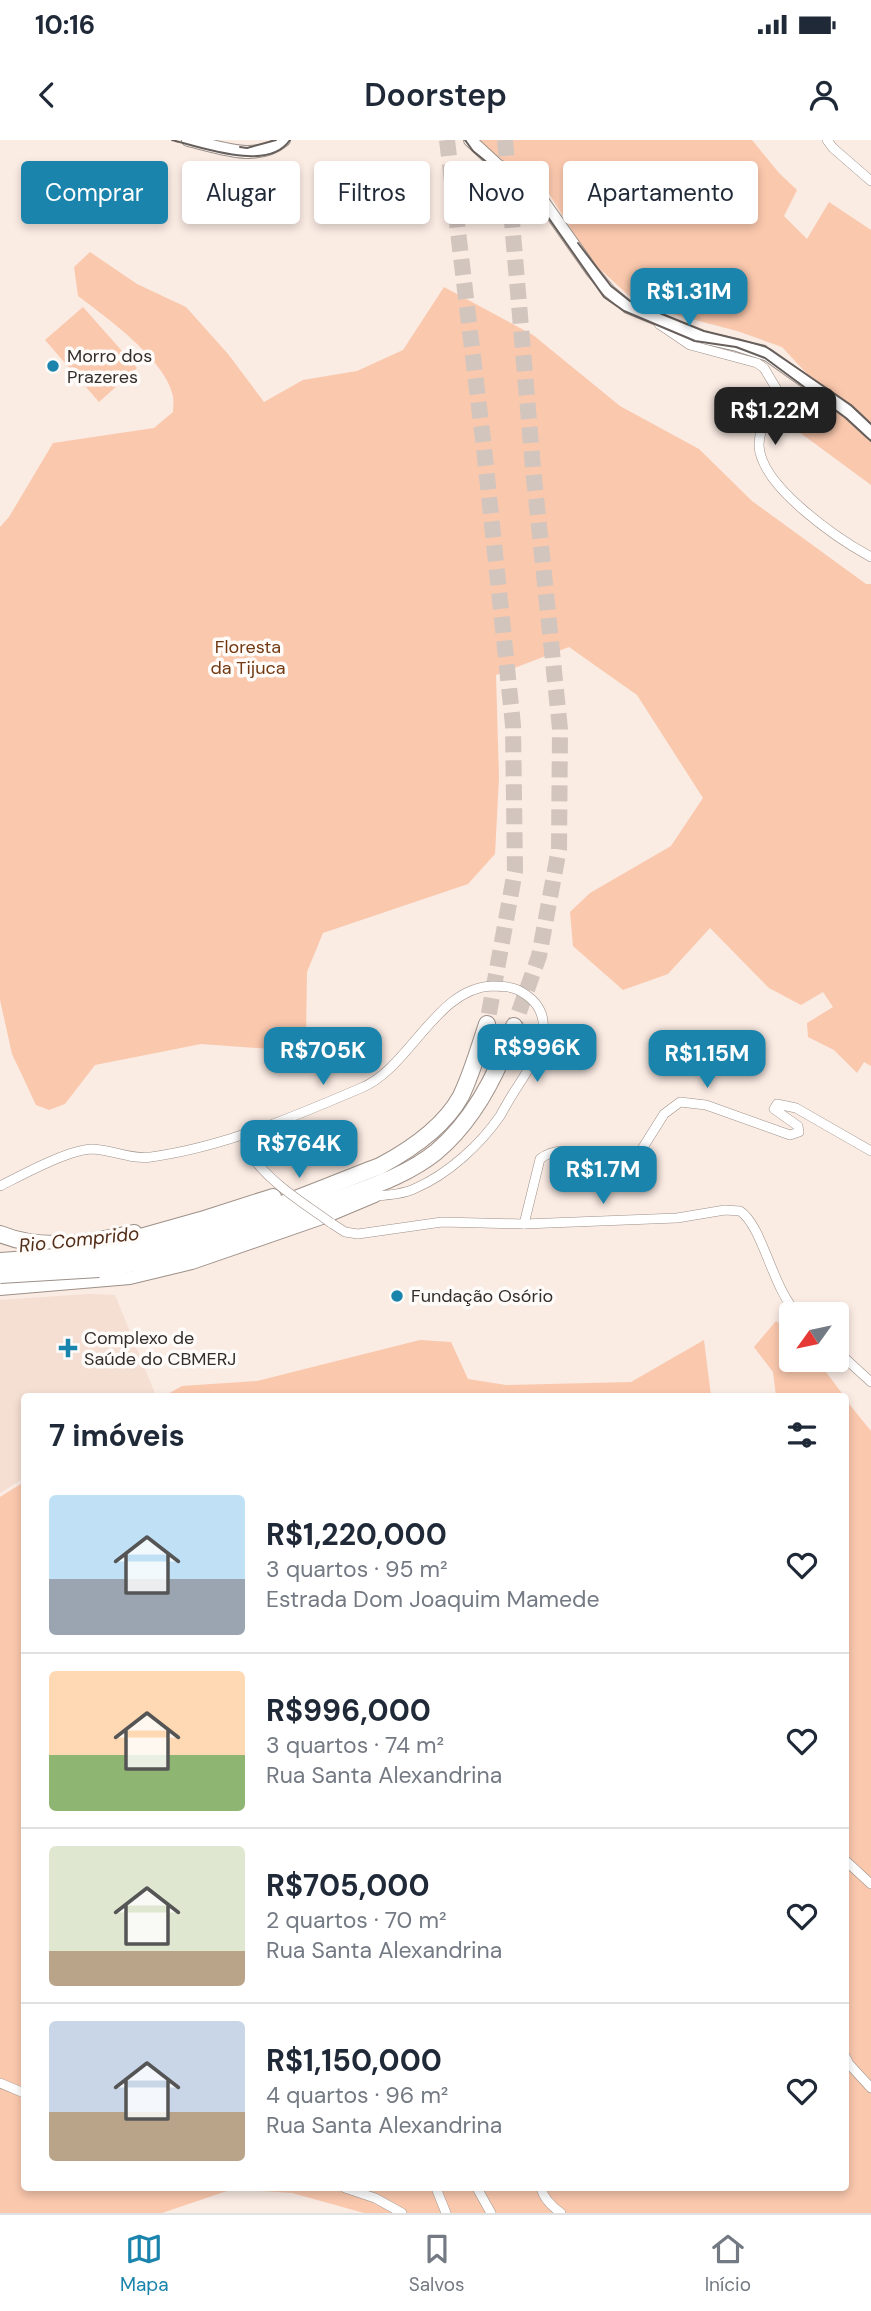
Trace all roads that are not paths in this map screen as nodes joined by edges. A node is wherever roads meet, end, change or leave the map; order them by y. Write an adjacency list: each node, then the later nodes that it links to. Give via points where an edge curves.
1 (188, 140): 2 (street, via 246,153 272,149)
2 (284, 140)
3 (470, 140): 6 (street, via 542,200 609,291 631,309)
4 (827, 140): 5 (street)
5 (871, 181)
6 (648, 315): 7 (street, via 701,337 768,355); 8 (street, via 690,345 764,368 776,388 759,444 769,474 786,495)
7 (871, 433)
8 (871, 557)
9 (487, 1024): 13 (highway, via 461,1095 439,1123)
10 (514, 1026): 11 (highway)
11 (486, 1092): 16 (highway, via 466,1131 446,1155 416,1177); 23 (highway, via 447,1141 396,1176 193,1251)
12 (239, 1137): 15 (street, via 148,1158 91,1149); 16 (street, via 373,1083 458,998 485,987 514,988 527,995 544,1025 542,1043 499,1118 473,1148 440,1174 406,1192); 18 (street, bridge, via 262,1170 351,1234 442,1222)
13 (410, 1148): 17 (highway); 23 (highway, via 380,1166 219,1227)
14 (871, 1151): 18 (street, via 783,1104 774,1109 797,1126 796,1135 706,1105 680,1102 664,1114 637,1157 622,1160 554,1151 540,1159)
15 (0, 1186)
16 (375, 1196): 25 (street, via 192,1263 130,1278)
17 (201, 1220): 19 (highway, via 74,1243 31,1243); 20 (highway)
18 (524, 1224): 27 (street, via 740,1211 751,1222)
19 (0, 1234)
20 (70, 1252): 21 (street); 25 (street, bridge)
21 (0, 1255)
22 (0, 1261): 23 (highway, bridge)
23 (99, 1261): 24 (highway, bridge)
24 (0, 1275)
25 (72, 1282): 26 (street)
26 (0, 1289)
27 (790, 1302)
28 (849, 1362): 29 (street)
29 (871, 1382)
30 (849, 1864): 31 (street)
31 (871, 1884)
32 (849, 2064): 34 (street)
33 (0, 2083): 35 (street)
34 (871, 2088)
35 (21, 2093)
36 (354, 2191): 40 (street)
37 (437, 2191): 41 (street)
38 (479, 2191): 42 (street)
39 (542, 2191): 43 (street)
40 (402, 2213)
41 (446, 2213)
42 (491, 2213)
43 (561, 2213)

